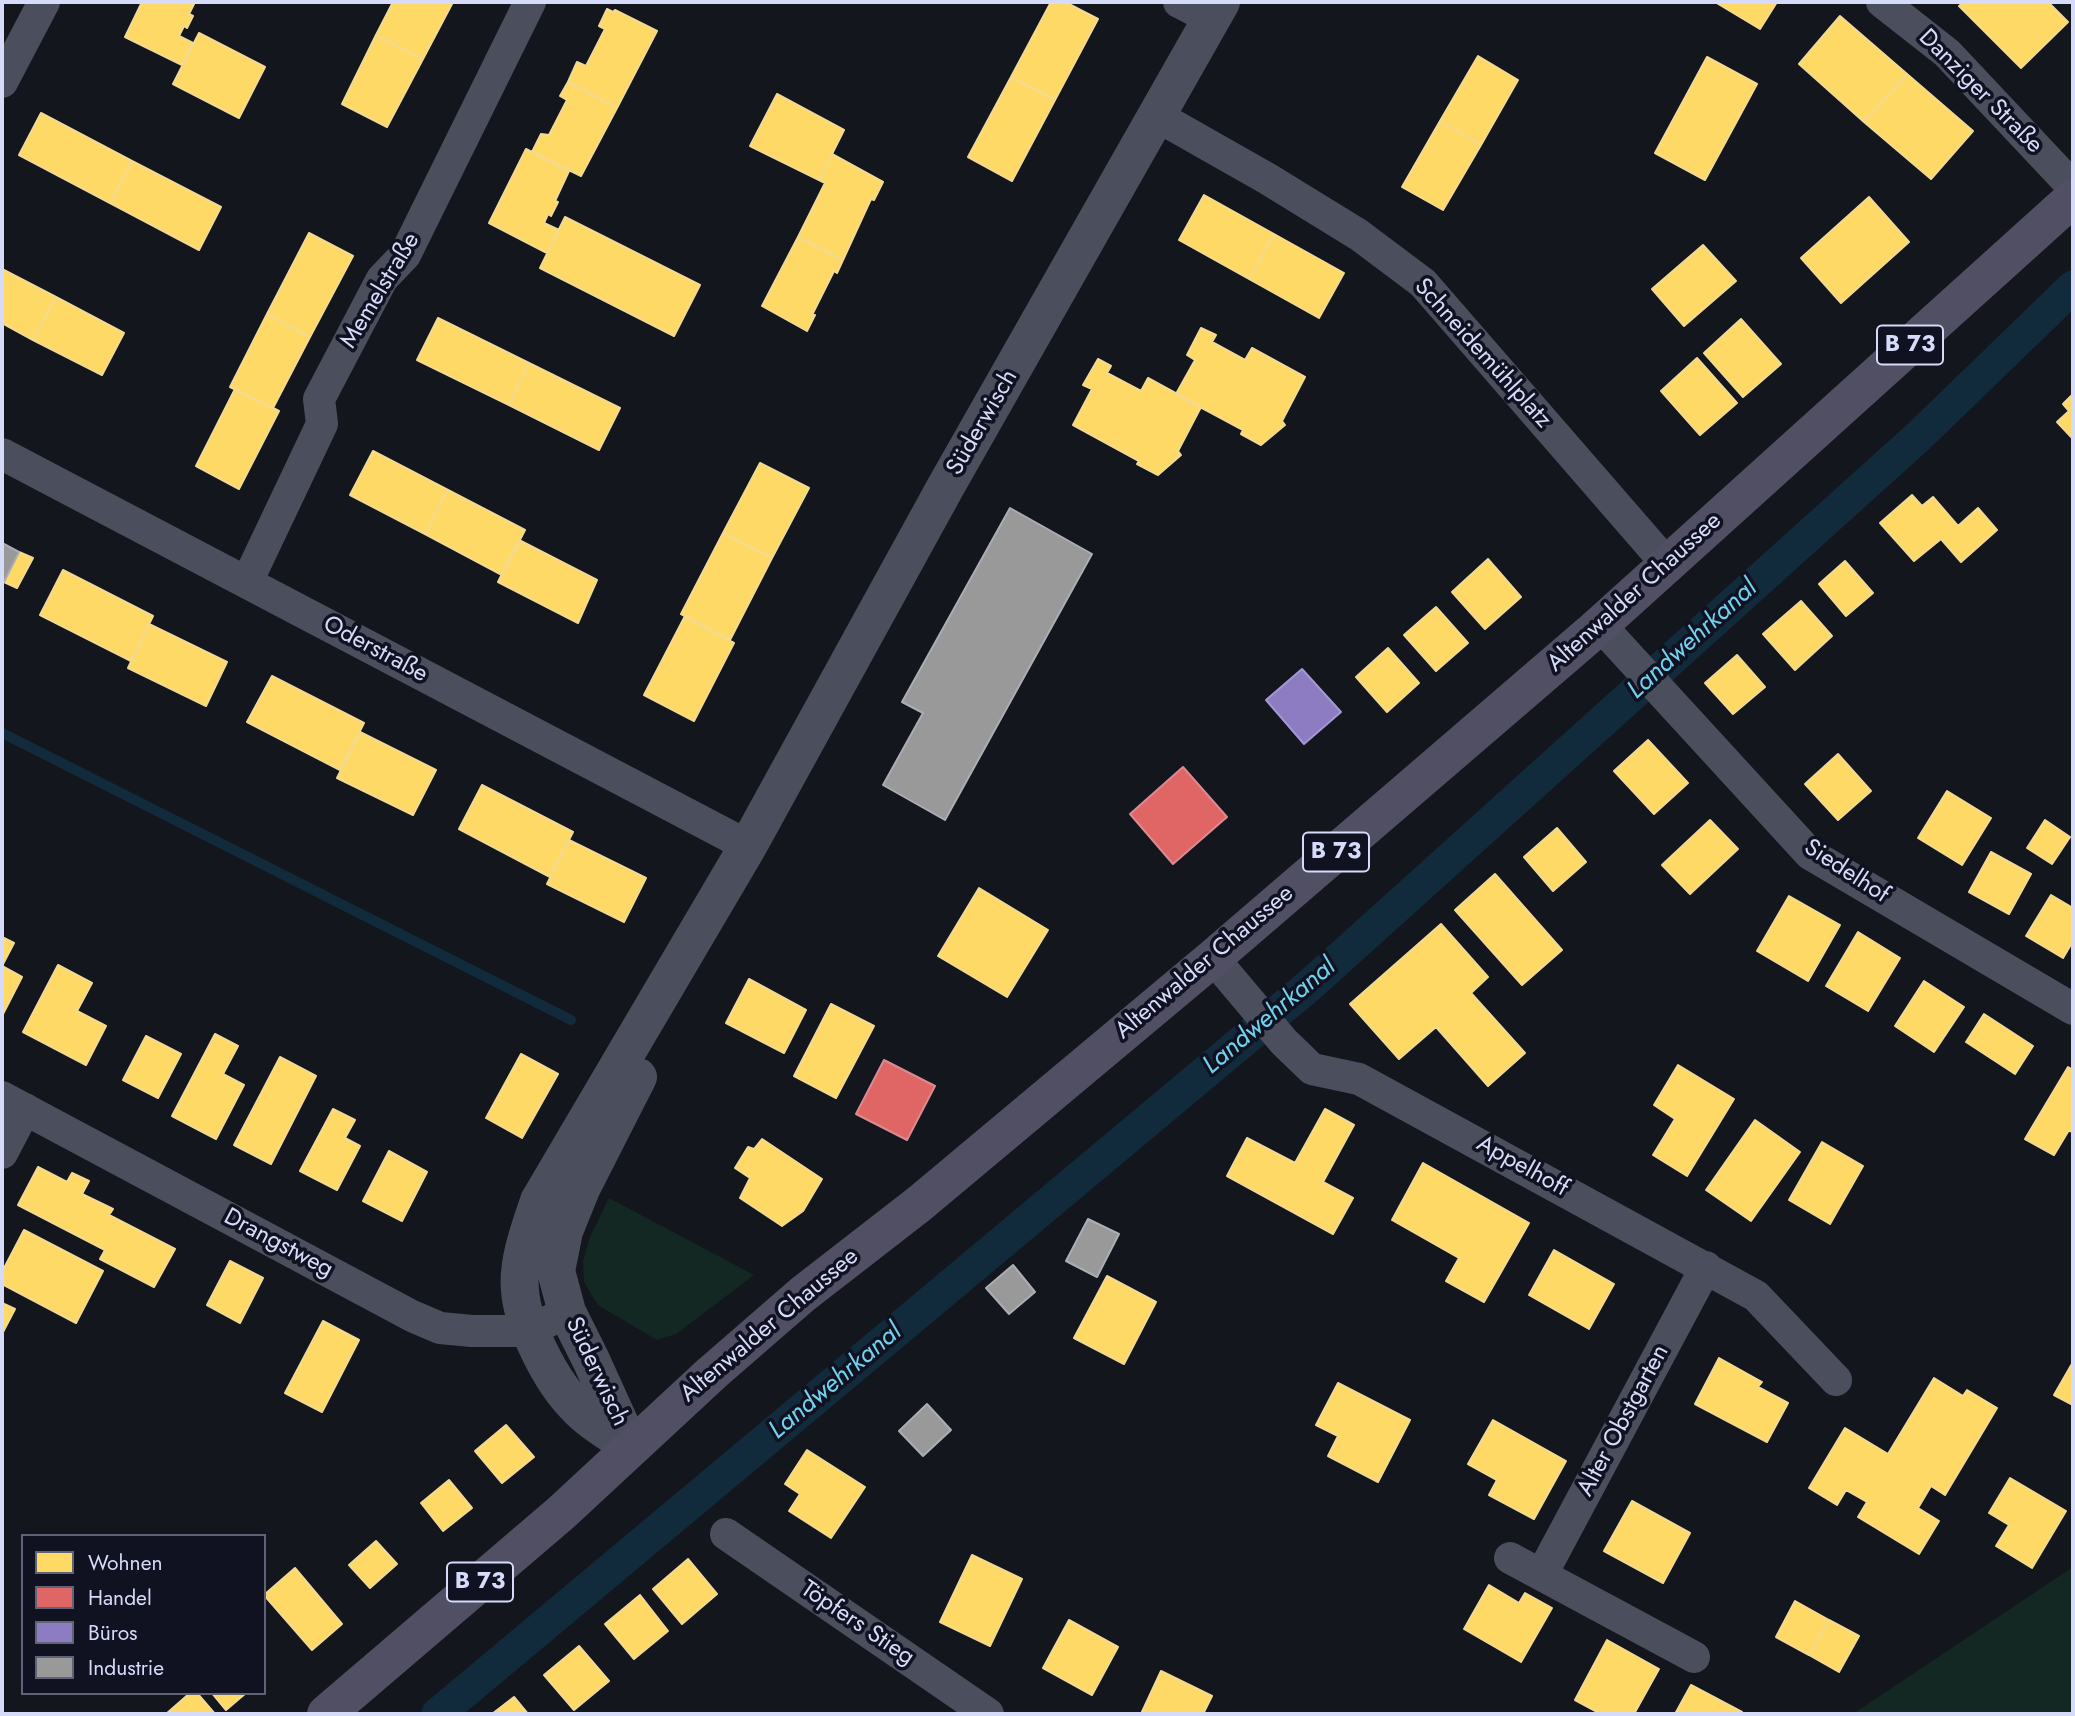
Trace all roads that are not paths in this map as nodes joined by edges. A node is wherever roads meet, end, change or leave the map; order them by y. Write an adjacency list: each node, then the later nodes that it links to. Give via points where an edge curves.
1 (44, 2): 6 (street)
2 (530, 2): 12 (street, Memelstraße, via 405,255 382,279 319,399 322,424)
3 (1179, 2): 5 (street)
4 (1882, 2): 8 (street, Danziger Straße, via 1947,53)
5 (1217, 10): 7 (street, Süderwisch)
6 (2, 82)
7 (1157, 116): 11 (street, Schneidemühlplatz, via 1359,235 1423,283); 14 (street, Süderwisch)
8 (2073, 187)
9 (2073, 198): 11 (main road, Altenwalder Chaussee / B 73)
10 (2, 454): 12 (street, Oderstraße)
11 (1667, 564): 13 (main road, Altenwalder Chaussee / B 73)
12 (247, 582): 14 (street, Oderstraße)
13 (1600, 625): 15 (main road, Altenwalder Chaussee / B 73); 16 (street, Siedelhof, via 1810,854)
14 (748, 846): 20 (street, Süderwisch, via 564,1231 556,1271); 21 (street, Süderwisch, via 539,1201 524,1245 519,1289)
15 (1213, 958): 19 (street, Appelhoff, via 1312,1069 1359,1079); 23 (main road, Altenwalder Chaussee / B 73, via 919,1204 803,1294)
16 (2073, 1009)
17 (13, 1103): 18 (street); 21 (street, Drangstweg, via 412,1316 440,1328)
18 (2, 1153)
19 (1706, 1267): 22 (street, Appelhoff, via 1756,1296); 26 (street, Alter Obstgarten)
20 (567, 1312): 21 (street, Drangstweg); 23 (street, Süderwisch)
21 (529, 1331): 23 (street, Süderwisch, via 575,1406)
22 (1836, 1380)
23 (631, 1447): 28 (main road, Altenwalder Chaussee / B 73, via 561,1513)
24 (726, 1534): 29 (street, Töpfers Stieg)
25 (1510, 1558): 26 (street)
26 (1542, 1574): 27 (street)
27 (1694, 1657)
28 (326, 1714)
29 (988, 1714)

